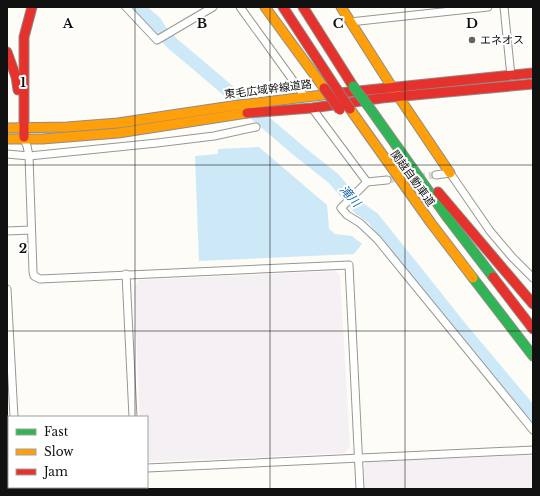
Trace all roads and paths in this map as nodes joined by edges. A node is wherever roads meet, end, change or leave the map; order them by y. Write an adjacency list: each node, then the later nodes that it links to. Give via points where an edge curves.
1 (32, 7): 24 (main road, via 24,37)
2 (126, 7): 3 (street, via 157,40)
3 (213, 7)
4 (240, 7): 18 (street)
5 (265, 7): 21 (main road, bridge, via 324,88)
6 (283, 7): 21 (main road, 関越自動車道, bridge, via 336,88)
7 (303, 7): 25 (main road, 関越自動車道, bridge)
8 (341, 7): 12 (main road)
9 (488, 7): 11 (street)
10 (504, 7): 15 (street)
11 (450, 9): 12 (street)
12 (350, 22): 17 (main road)
13 (7, 52): 24 (main road, via 18,86)
14 (533, 74): 15 (main road, 東毛広域幹線道路)
15 (511, 76): 17 (main road, 東毛広域幹線道路)
16 (533, 84): 19 (main road, 東毛広域幹線道路)
17 (392, 87): 18 (main road, 東毛広域幹線道路); 19 (main road)
18 (305, 97): 24 (main road, 東毛広域幹線道路, via 118,123)
19 (399, 97): 20 (main road, 東毛広域幹線道路); 30 (main road)
20 (312, 108): 27 (main road, 東毛広域幹線道路, via 241,114 118,133); 33 (street)
21 (345, 109): 41 (main road, 関越自動車道)
22 (256, 127): 29 (street, via 208,136)
23 (7, 128): 24 (main road, 東毛広域幹線道路)
24 (22, 128): 27 (main road)
25 (387, 134): 39 (main road); 40 (main road, 関越自動車道)
26 (7, 139): 27 (main road, 東毛広域幹線道路)
27 (24, 139): 29 (street)
28 (7, 154): 29 (street)
29 (29, 156): 34 (street)
30 (450, 173): 31 (street); 37 (street, via 490,231)
31 (436, 174)
32 (387, 180): 33 (street)
33 (367, 182): 45 (street, via 341,208 377,239)
34 (31, 230): 35 (street); 36 (street, via 33,272 34,276 40,279)
35 (7, 231)
36 (126, 274): 44 (street); 47 (street, via 349,265)
37 (533, 278)
38 (7, 289): 42 (street)
39 (533, 304)
40 (533, 329)
41 (533, 356)
42 (10, 384): 43 (street)
43 (14, 416)
44 (133, 416)
45 (533, 430)
46 (533, 450): 47 (street)
47 (358, 458): 48 (street); 49 (street)
48 (148, 468)
49 (360, 489)

